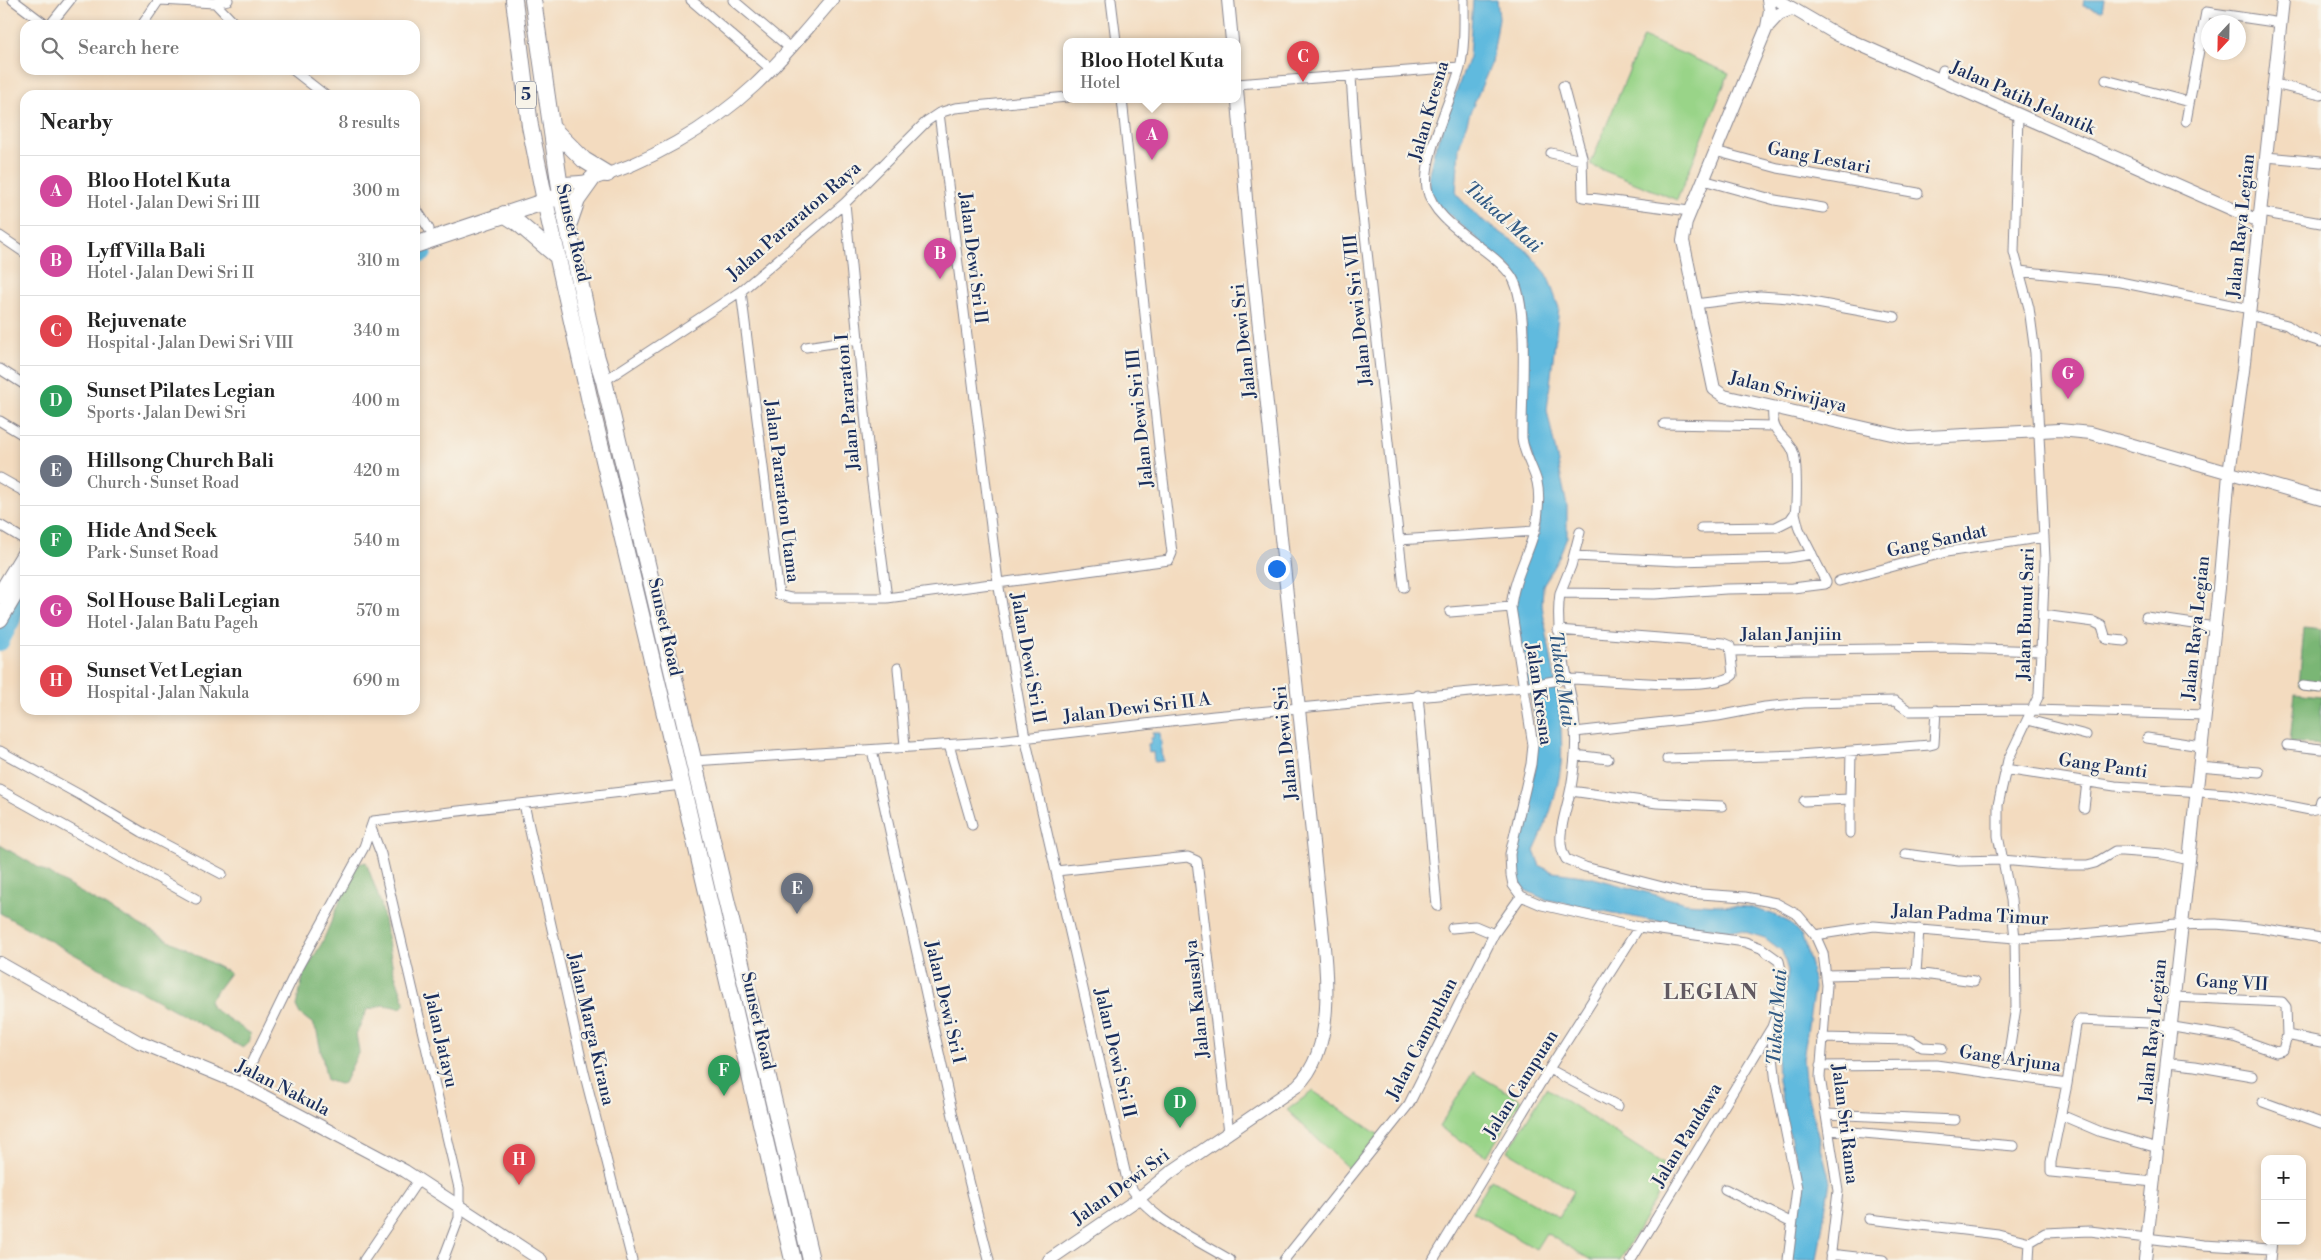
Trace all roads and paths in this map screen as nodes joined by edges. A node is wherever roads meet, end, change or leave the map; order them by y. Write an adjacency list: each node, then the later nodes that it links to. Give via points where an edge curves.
1 (13, 0): 18 (street)
2 (70, 0): 19 (street)
3 (160, 0): 16 (street); 20 (street)
4 (228, 0): 16 (street)
5 (514, 0): 54 (highway, Sunset Road / 5, via 530,126)
6 (533, 0): 44 (highway, Sunset Road / 5)
7 (691, 0): 28 (street)
8 (733, 0): 26 (street)
9 (832, 0): 26 (street)
10 (1111, 0): 24 (street)
11 (1228, 0): 25 (street)
12 (1464, 0): 27 (street, Jalan Kresna)
13 (1768, 0): 23 (street, Jalan Sriwijaya)
14 (1778, 0): 17 (street, Jalan Patih Jelantik)
15 (2283, 0): 22 (street, Jalan Raya Legian)
16 (215, 1): 21 (street)
17 (1792, 9): 23 (street, Jalan Sriwijaya, via 1779,14); 42 (street, Jalan Patih Jelantik, via 1838,35 1941,76)
18 (39, 20)
19 (54, 20)
20 (146, 20)
21 (232, 20)
22 (2281, 23): 33 (street, Jalan Raya Legian); 38 (street, via 2206,12)
23 (1767, 27): 45 (street, Jalan Sriwijaya)
24 (1116, 38)
25 (1232, 38)
26 (790, 48): 28 (street)
27 (1460, 66): 30 (street); 91 (street, Jalan Kresna, via 1431,154 1427,188 1433,202 1447,219 1500,263 1512,277 1518,292 1522,333 1522,438 1537,482)
28 (771, 69): 50 (street, via 739,98 694,131 646,157)
29 (299, 75): 35 (street)
30 (1351, 77): 32 (street); 95 (street, Jalan Dewi Sri VIII, via 1357,161)
31 (2106, 80): 38 (street)
32 (1241, 84)
33 (2274, 84): 36 (street); 47 (street, Jalan Raya Legian)
34 (1563, 86): 48 (street)
35 (319, 90)
36 (2321, 94)
37 (1063, 97): 41 (street, Jalan Pararaton Raya, via 954,108)
38 (2189, 102): 43 (street)
39 (1122, 103): 100 (street, Jalan Dewi Sri III, via 1172,557 1164,562)
40 (1238, 103): 122 (street, Jalan Dewi Sri)
41 (939, 114): 55 (street, Jalan Pararaton Raya, via 916,131); 100 (street, Jalan Dewi Sri II)
42 (2018, 114): 59 (street, Jalan Patih Jelantik); 67 (street, Jalan Bunut Sari, via 2014,252)
43 (2186, 121)
44 (551, 127): 50 (highway, via 584,160); 52 (highway, Sunset Road / 5)
45 (1715, 151): 51 (street, Jalan Sriwijaya); 53 (street, Gang Lestari, via 1778,168)
46 (1551, 153): 48 (street)
47 (2266, 157): 49 (street); 59 (street, Jalan Raya Legian)
48 (1582, 160): 57 (street, via 1582,195 1585,198)
49 (2321, 162)
50 (594, 178): 52 (street, via 574,191); 61 (highway, via 578,200)
51 (1703, 180): 56 (street, via 1775,200); 57 (street, Jalan Sriwijaya)
52 (561, 190): 54 (highway); 61 (highway, Sunset Road)
53 (1918, 193)
54 (544, 196): 58 (highway); 62 (highway); 66 (highway, Sunset Road)
55 (845, 203): 68 (street, Jalan Pararaton Raya); 72 (street, Jalan Pararaton I)
56 (1823, 208)
57 (1689, 211): 69 (street, Jalan Sriwijaya, via 1683,241)
58 (504, 214): 64 (highway); 66 (highway)
59 (2259, 217): 60 (street); 70 (street, Jalan Raya Legian)
60 (2321, 223)
61 (568, 226): 77 (highway, Sunset Road)
62 (422, 231)
63 (0, 236): 65 (street)
64 (420, 243)
65 (20, 250)
66 (558, 257): 147 (highway, Sunset Road, via 590,406)
67 (2019, 271): 70 (street, via 2120,282); 82 (street, Jalan Bunut Sari, via 2032,326)
68 (741, 291): 77 (street, Jalan Pararaton Raya); 105 (street, Jalan Pararaton Utama, via 779,596)
69 (1695, 304): 71 (street, via 1760,296); 78 (street, Jalan Sriwijaya, via 1714,389 1724,396)
70 (2250, 312): 73 (street); 84 (street, Jalan Raya Legian)
71 (1895, 317)
72 (859, 339): 74 (street); 105 (street, Jalan Pararaton I, via 871,476)
73 (2321, 342)
74 (806, 347)
75 (0, 369): 76 (street)
76 (20, 381)
77 (604, 381): 142 (highway, Sunset Road)
78 (1773, 407): 81 (street); 82 (street, Jalan Sriwijaya, via 1909,438)
79 (0, 421): 83 (street)
80 (1664, 424): 81 (street)
81 (1774, 426): 88 (street, via 1794,455)
82 (2039, 432): 84 (street, Jalan Sriwijaya, via 2091,433); 94 (street, Jalan Bunut Sari)
83 (20, 433)
84 (2229, 474): 87 (street, Jalan Sriwijaya); 111 (street, Jalan Raya Legian)
85 (0, 478): 86 (street)
86 (20, 489)
87 (2321, 499)
88 (1795, 513): 90 (street, via 1790,520 1776,527); 96 (street)
89 (0, 525): 93 (street)
90 (1701, 528)
91 (1536, 531): 95 (street); 106 (street, Jalan Kresna, via 1513,589)
92 (1580, 532): 97 (street)
93 (20, 537)
94 (2044, 537): 99 (street, Gang Sandat, via 1946,552); 108 (street, Jalan Bunut Sari)
95 (1399, 540): 102 (street, Jalan Dewi Sri VIII)
96 (1812, 554): 97 (street, via 1788,558 1678,561); 103 (street, via 1825,584 1654,594)
97 (1574, 556): 103 (street)
98 (20, 565): 104 (highway)
99 (1839, 581)
100 (998, 582): 105 (street, Jalan Pararaton Utama); 129 (street, Jalan Dewi Sri II)
101 (20, 585): 110 (highway)
102 (1404, 587)
103 (1560, 593): 112 (street)
104 (0, 594)
105 (888, 598)
106 (1511, 607): 107 (street); 119 (street, Jalan Kresna)
107 (1450, 612)
108 (2043, 615): 113 (street, via 2094,622 2102,626 2106,639); 115 (street, Jalan Bunut Sari)
109 (2146, 617): 111 (street)
110 (0, 619)
111 (2215, 627): 125 (street, Jalan Raya Legian)
112 (1558, 630): 114 (street, via 1723,643 1730,646); 117 (street)
113 (2124, 641)
114 (1731, 651): 115 (street, Jalan Janjiin, via 1953,648); 117 (street, Jalan Janjiin, via 1733,675 1720,682 1690,685)
115 (2042, 651): 124 (street, Jalan Bunut Sari, via 2041,687)
116 (898, 668): 133 (street)
117 (1566, 679): 119 (street, Jalan Dewi Sri II A); 127 (street)
118 (2303, 686): 120 (street)
119 (1525, 687): 121 (street, Jalan Dewi Sri II A); 165 (street, Jalan Kresna, via 1532,738 1531,764 1509,864 1514,885)
120 (2321, 688)
121 (1418, 695): 122 (street, Jalan Dewi Sri II A); 167 (street)
122 (1299, 707): 129 (street, Jalan Dewi Sri II A); 203 (street, Jalan Dewi Sri, via 1323,940 1326,1001 1323,1033 1315,1060 1304,1080)
123 (1936, 710): 124 (street); 127 (street, via 1909,711 1898,702 1885,700 1804,703); 138 (street, via 1934,744)
124 (2034, 710): 125 (street); 126 (street, Jalan Bunut Sari)
125 (2205, 716): 134 (street, Jalan Raya Legian)
126 (2028, 720): 128 (street); 144 (street, Jalan Bunut Sari)
127 (1575, 732): 139 (street)
128 (2086, 734)
129 (1025, 737): 131 (street, Jalan Dewi Sri II A); 163 (street, Jalan Dewi Sri II)
130 (2147, 738): 134 (street)
131 (949, 745): 133 (street, Jalan Dewi Sri II A); 157 (street)
132 (2287, 745): 135 (street)
133 (905, 746): 136 (street, Jalan Dewi Sri II A)
134 (2201, 746): 143 (street, Jalan Raya Legian)
135 (2321, 748)
136 (872, 750): 142 (street, Jalan Dewi Sri II A); 224 (street, Jalan Dewi Sri I, via 955,1125)
137 (0, 751): 164 (street)
138 (1850, 752): 141 (street); 151 (street)
139 (1575, 756): 140 (street); 150 (street)
140 (1608, 759)
141 (1667, 759)
142 (693, 761): 223 (highway, Sunset Road)
143 (2199, 767): 145 (street); 149 (street, Jalan Raya Legian)
144 (2005, 769): 146 (street, Gang Panti); 161 (street, Jalan Bunut Sari, via 1997,819)
145 (2259, 772)
146 (2087, 782): 149 (street, Gang Panti, via 2138,789); 156 (street)
147 (682, 784): 154 (street); 222 (highway, Sunset Road)
148 (0, 790): 166 (street)
149 (2197, 791): 152 (street, Gang Panti, via 2310,810 2319,808); 162 (street, Jalan Raya Legian)
150 (1570, 792): 155 (street, via 1657,803); 173 (street, via 1561,845 1566,859 1686,892 1776,903 1798,915)
151 (1850, 799): 153 (street); 159 (street)
152 (2321, 800)
153 (1804, 801)
154 (524, 804): 158 (street, via 373,821); 221 (street, Jalan Marga Kirana, via 584,1072)
155 (1722, 806)
156 (2084, 808)
157 (972, 825)
158 (371, 828): 192 (street); 210 (street, Jalan Jatayu, via 381,854 459,1188)
159 (1850, 834)
160 (1905, 854): 161 (street, via 1959,861)
161 (2002, 860): 162 (street, via 2087,865 2122,851); 174 (street, Jalan Bunut Sari)
162 (2189, 860): 168 (street, Jalan Raya Legian)
163 (1056, 871): 203 (street, Jalan Kausalya, via 1188,857 1197,861); 209 (street, Jalan Dewi Sri II, via 1127,1180)
164 (222, 874)
165 (1521, 896): 169 (street, via 1542,905); 172 (street, Jalan Campuhan)
166 (196, 899)
167 (1437, 906)
168 (2182, 924): 174 (street, Jalan Padma Timur); 175 (street, Jalan Padma Timur, via 2239,926); 180 (street, Jalan Raya Legian)
169 (1639, 927): 181 (street, via 1730,938 1772,954 1779,961 1783,979); 190 (street, Jalan Campuan)
170 (1452, 928): 172 (street, via 1475,926)
171 (1919, 929): 173 (street, Jalan Padma Timur, via 1865,926); 174 (street, Jalan Padma Timur); 177 (street)
172 (1494, 934): 227 (street, Jalan Campuhan, via 1408,1106)
173 (1815, 934): 178 (street, Jalan Sri Rama, via 1823,953)
174 (2015, 938): 187 (street, Jalan Bunut Sari, via 2016,1007)
175 (2321, 938)
176 (0, 963): 192 (street, Jalan Nakula, via 139,1042)
177 (1916, 973): 178 (street); 179 (street)
178 (1826, 975): 184 (street, Jalan Sri Rama)
179 (1974, 981)
180 (2174, 996): 182 (street, Jalan Raya Legian); 183 (street, Gang VII, via 2282,1002 2286,1007)
181 (1772, 1026): 212 (street, via 1776,1083 1796,1182); 229 (street, Jalan Pandawa)
182 (2171, 1028): 183 (street, via 2234,1037 2279,1052 2283,1050); 188 (street, Jalan Raya Legian); 193 (street, Gang Arjuna, via 2149,1023 2077,1020)
183 (2287, 1035): 185 (street)
184 (1822, 1038): 186 (street, via 1911,1040 1922,1047); 189 (street, Jalan Sri Rama)
185 (2321, 1042)
186 (1942, 1048)
187 (2008, 1058)
188 (2167, 1063): 191 (street); 205 (street, Jalan Raya Legian)
189 (1820, 1066): 193 (street, Gang Arjuna, via 1936,1065); 197 (street, Jalan Sri Rama)
190 (1549, 1069): 196 (street); 228 (street, Jalan Campuan)
191 (2252, 1076)
192 (241, 1084): 206 (street, Jalan Nakula)
193 (2067, 1084): 198 (street)
194 (2263, 1102): 201 (street)
195 (2281, 1103): 199 (street)
196 (1618, 1106)
197 (1826, 1114): 200 (street); 202 (street, Jalan Sri Rama)
198 (2061, 1115): 205 (street, via 2101,1132); 207 (street, via 2051,1172)
199 (2321, 1118)
200 (1955, 1120)
201 (2321, 1123)
202 (1829, 1130): 204 (street); 217 (street, Jalan Sri Rama, via 1838,1191)
203 (1229, 1133): 209 (street, Jalan Dewi Sri)
204 (2014, 1146)
205 (2158, 1148): 207 (street, Jalan Raya Legian)
206 (419, 1179): 210 (street, Jalan Nakula); 218 (street)
207 (2154, 1182): 213 (street, Jalan Raya Legian)
208 (1725, 1190): 212 (street)
209 (1138, 1198): 225 (street, Jalan Dewi Sri); 226 (street, Jalan Dewi Sri II, via 1155,1214)
210 (460, 1206): 219 (street, Jalan Jatayu, via 456,1228); 220 (street, Jalan Nakula)
211 (1869, 1219): 214 (street, via 1998,1234)
212 (1792, 1222): 230 (street)
213 (2148, 1239): 214 (street, via 2072,1231 2045,1233); 215 (street, via 2204,1245); 233 (street, Jalan Raya Legian)
214 (2030, 1242): 232 (street)
215 (2261, 1245)
216 (2272, 1245): 234 (street)
217 (1830, 1257): 231 (street)
218 (364, 1260)
219 (443, 1260)
220 (541, 1260)
221 (632, 1260)
222 (793, 1260)
223 (811, 1260)
224 (989, 1260)
225 (1050, 1260)
226 (1230, 1260)
227 (1284, 1260)
228 (1434, 1260)
229 (1631, 1260)
230 (1788, 1260)
231 (1883, 1260)
232 (2029, 1260)
233 (2146, 1260)
234 (2270, 1260)

